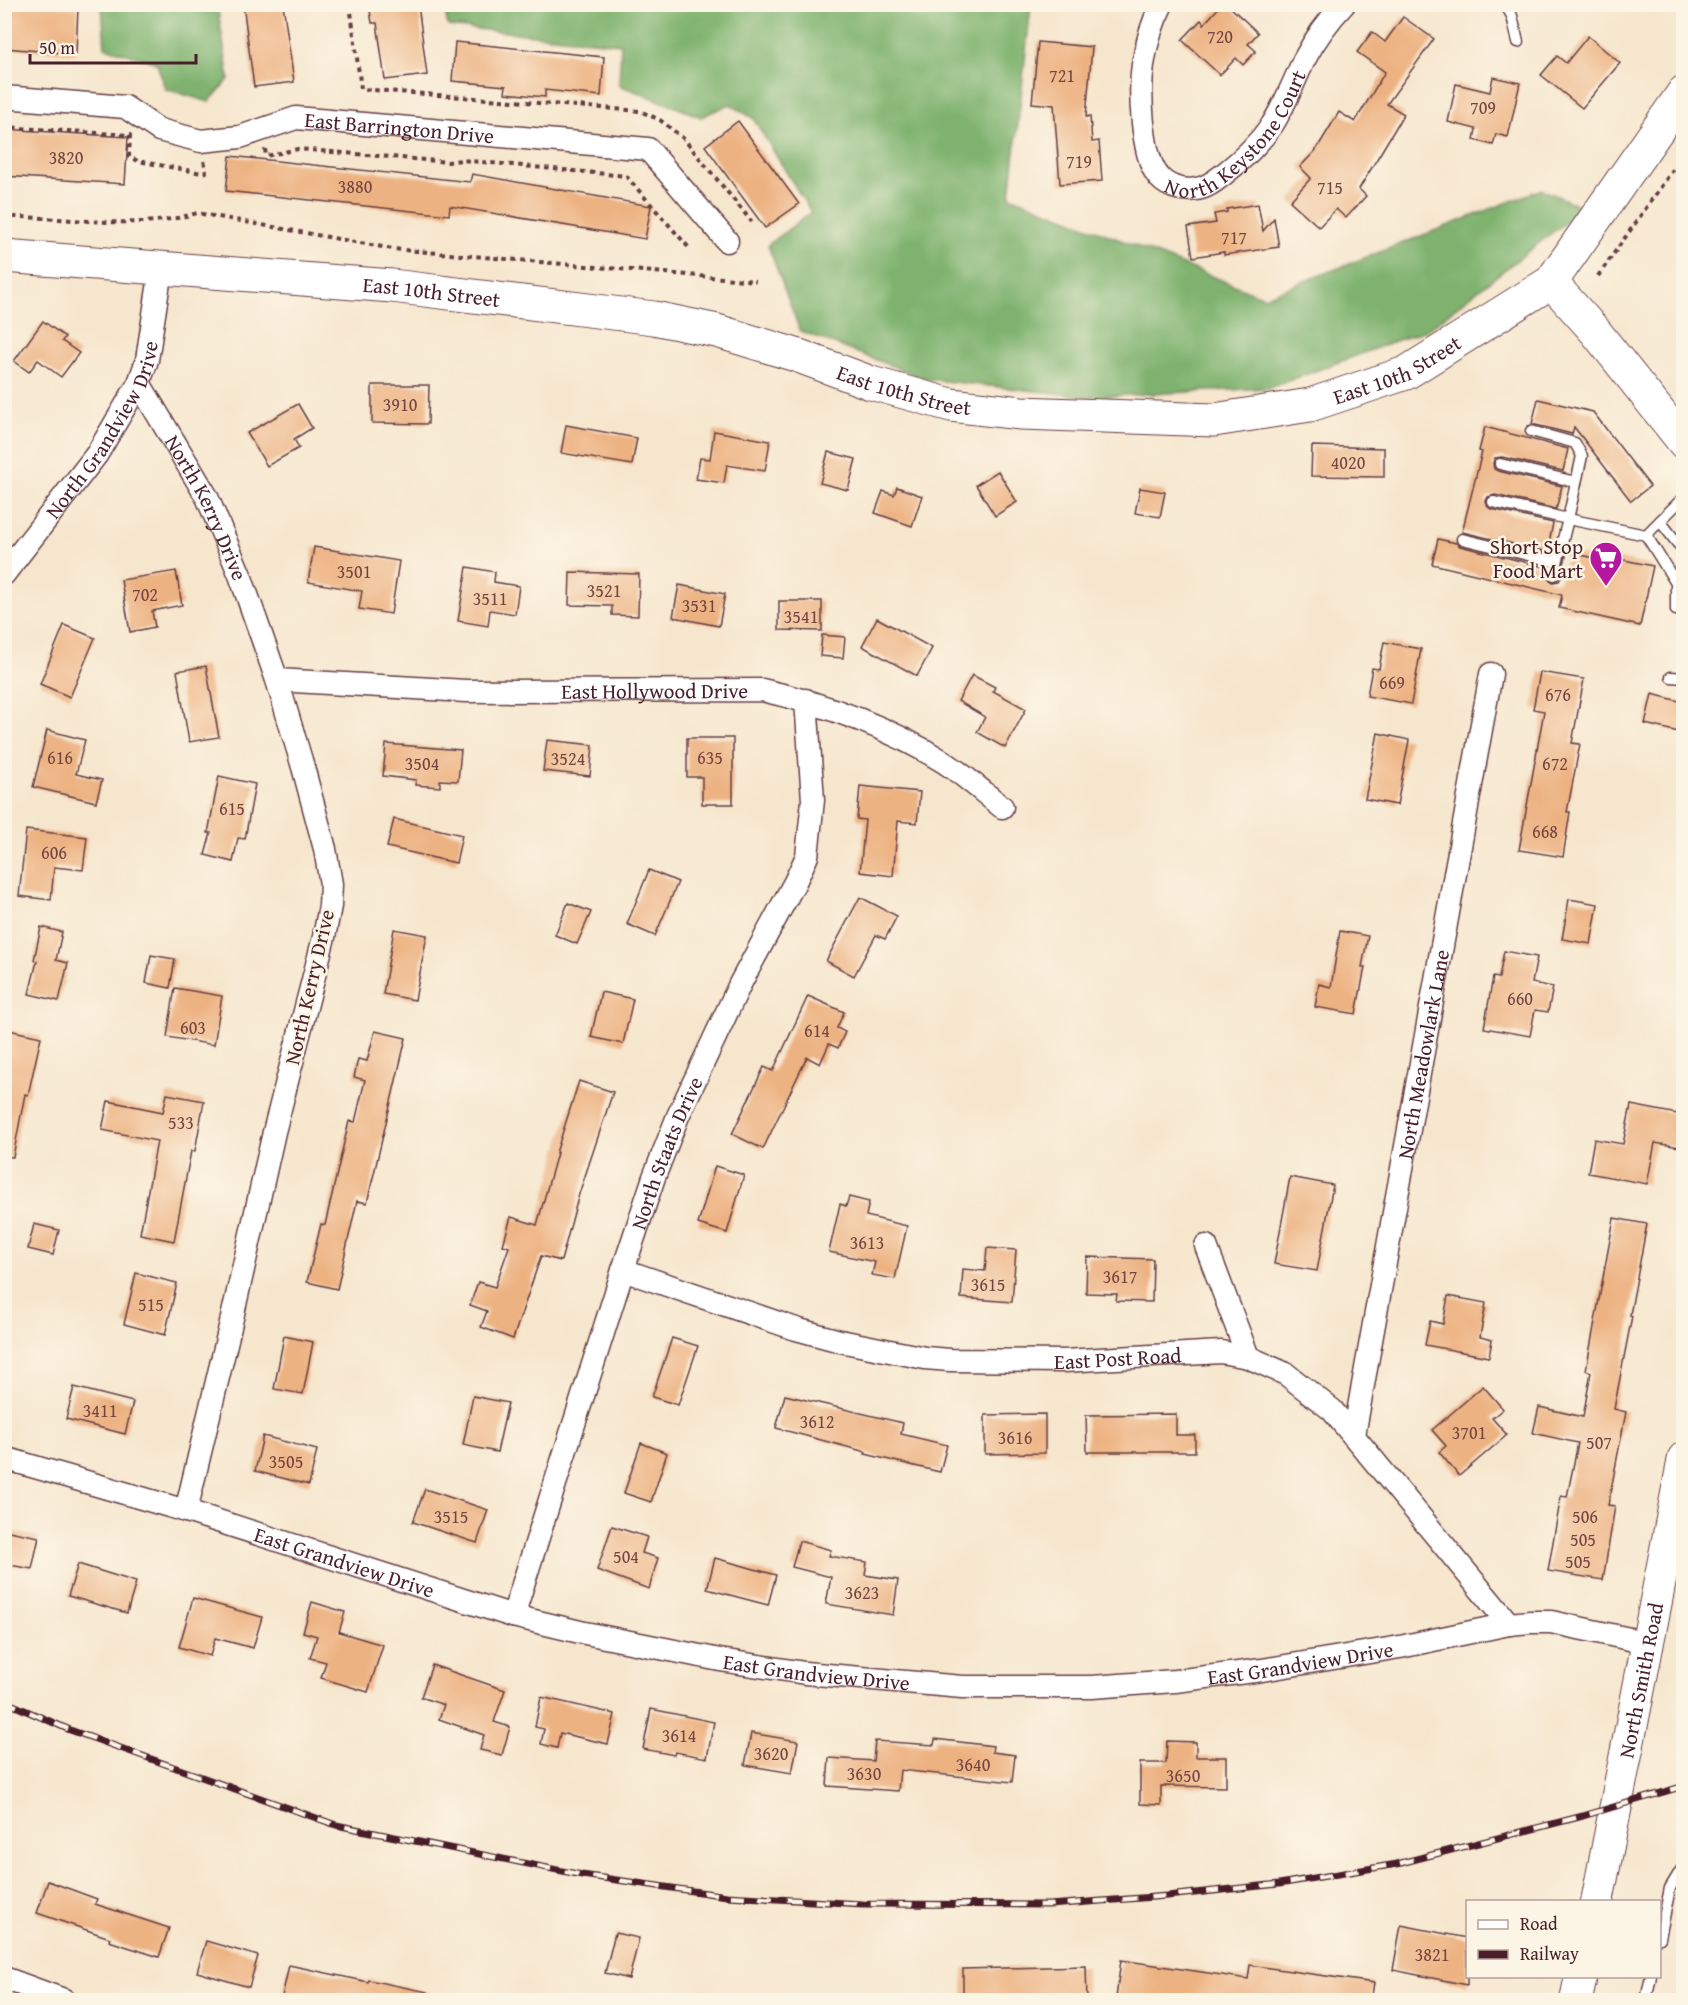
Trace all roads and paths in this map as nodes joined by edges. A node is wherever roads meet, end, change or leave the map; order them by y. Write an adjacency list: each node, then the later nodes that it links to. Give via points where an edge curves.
1 (350, 4): 13 (path, via 361,89 640,111 660,120 683,138)
2 (1162, 4): 3 (street, North Keystone Court, via 1143,64 1145,135 1155,172 1163,182 1196,190 1238,163 1272,124 1315,41)
3 (1344, 4)
4 (1505, 4): 5 (lane)
5 (1518, 42)
6 (1683, 92): 20 (main road, East 10th Street)
7 (4, 97): 14 (street, East Barrington Drive, via 125,107 159,130 201,141 240,137 296,118 648,149)
8 (4, 127): 11 (path, via 130,135 129,157 202,173 206,172)
9 (262, 141): 15 (path, via 267,156 298,149 626,176)
10 (1683, 154): 18 (path)
11 (203, 156)
12 (4, 217): 19 (path, via 137,224 197,213 393,249)
13 (752, 222)
14 (727, 241)
15 (690, 249)
16 (4, 256): 17 (main road, East 10th Street)
17 (161, 269): 20 (main road, East 10th Street, via 392,286 654,318 717,331 871,383 951,405 1021,413 1214,420 1310,405 1406,373); 21 (street, North Grandview Drive, via 147,360)
18 (1598, 276)
19 (756, 281)
20 (1551, 282): 23 (main road)
21 (139, 383): 34 (street, North Grandview Drive, via 97,454); 40 (street, North Kerry Drive, via 192,469 221,527)
22 (1531, 431): 25 (lane, via 1575,443 1582,456)
23 (1683, 443)
24 (1500, 464): 25 (lane)
25 (1576, 482): 28 (lane)
26 (1683, 497): 29 (lane)
27 (1493, 502): 28 (lane)
28 (1568, 519): 30 (lane); 33 (lane)
29 (1660, 521): 30 (lane); 32 (lane)
30 (1646, 535): 36 (lane, via 1676,583 1676,610)
31 (1462, 539): 33 (lane)
32 (1678, 544)
33 (1557, 562): 35 (lane)
34 (4, 574)
35 (1554, 575)
36 (1683, 612)
37 (1491, 674): 46 (street, North Meadowlark Lane)
38 (1671, 677): 39 (lane)
39 (1683, 678)
40 (277, 680): 41 (street, East Hollywood Drive, via 466,691 762,690); 49 (street, North Kerry Drive, via 325,849 330,906)
41 (806, 700): 42 (street, East Hollywood Drive, via 912,744 945,763); 44 (street, North Staats Drive, via 813,800 807,856 740,984 678,1116)
42 (1002, 807)
43 (1206, 1246): 45 (street)
44 (623, 1270): 45 (street, East Post Road, via 796,1329 925,1358 1064,1361 1221,1352); 50 (street, North Staats Drive)
45 (1248, 1357): 46 (street, East Post Road, via 1286,1374 1310,1391)
46 (1354, 1435): 51 (street, East Post Road)
47 (4, 1458): 49 (street, East Grandview Drive)
48 (1683, 1458): 52 (main road, North Smith Road)
49 (186, 1511): 50 (street, East Grandview Drive)
50 (513, 1616): 51 (street, East Grandview Drive, via 805,1674 1004,1688 1092,1687 1194,1679 1401,1647)
51 (1509, 1624): 52 (street, East Grandview Drive, via 1551,1622)
52 (1648, 1643): 54 (main road, North Smith Road)
53 (1683, 1870): 55 (lane, via 1670,1888)
54 (1597, 1900)
55 (1661, 1929)
56 (4, 1978): 59 (street)
57 (1581, 1978): 60 (main road)
58 (1651, 1978): 61 (lane)
59 (64, 2001)
60 (1576, 2001)
61 (1646, 2001)

